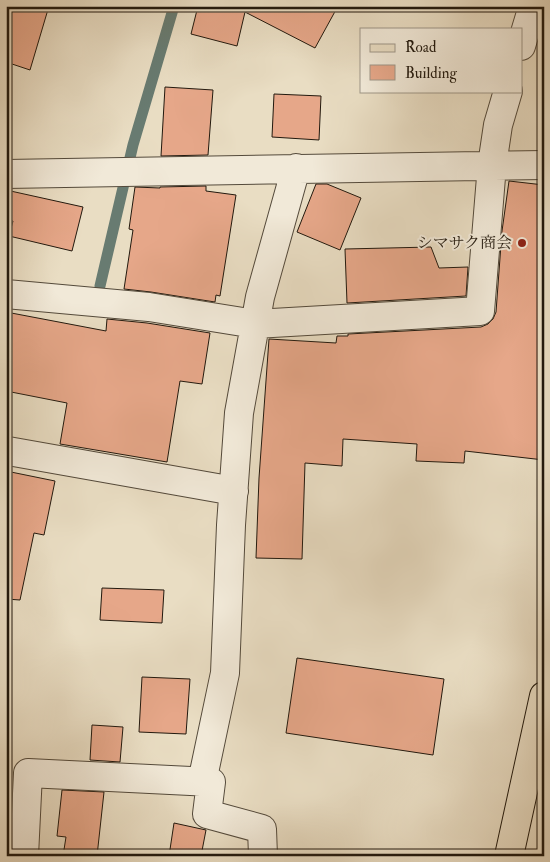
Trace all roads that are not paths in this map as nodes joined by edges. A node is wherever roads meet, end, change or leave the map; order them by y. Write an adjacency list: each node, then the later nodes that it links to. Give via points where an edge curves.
1 (533, 6): 2 (street)
2 (522, 43)
3 (508, 92): 4 (street, via 498,125)
4 (492, 165): 5 (street); 6 (street); 9 (street, via 480,311)
5 (544, 165)
6 (296, 168): 7 (street); 9 (street)
7 (6, 174)
8 (6, 294): 9 (street, via 149,307)
9 (255, 324): 11 (street, via 239,413)
10 (6, 452): 11 (street)
11 (234, 490): 13 (street, via 225,673)
12 (544, 696): 14 (main road)
13 (202, 782): 15 (street, via 28,773); 16 (street, via 211,782 206,814 262,829)
14 (505, 855)
15 (24, 856)
16 (264, 856)

